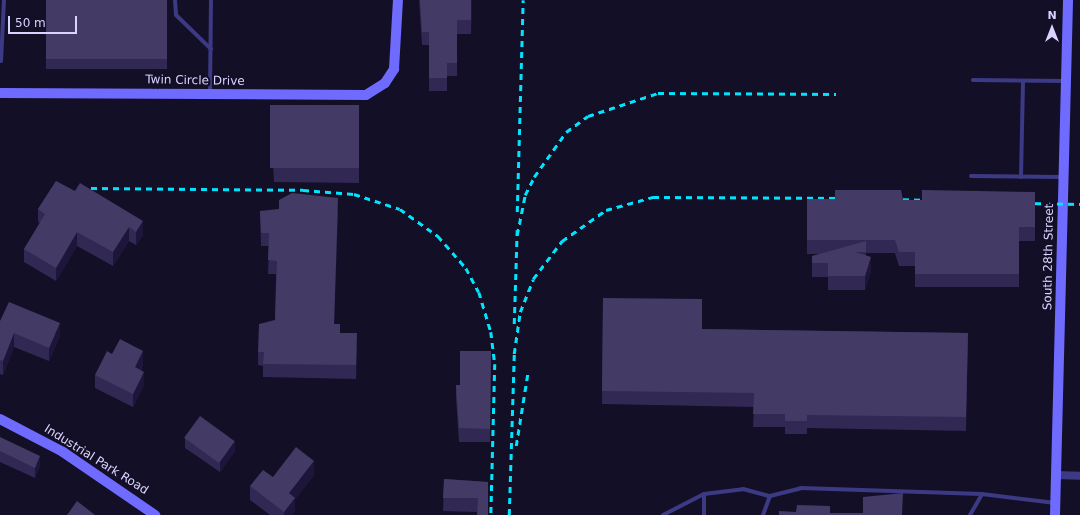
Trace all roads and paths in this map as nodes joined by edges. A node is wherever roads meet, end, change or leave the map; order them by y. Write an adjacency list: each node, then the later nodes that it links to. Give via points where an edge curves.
1 (4, 0): 7 (lane)
2 (175, 0): 6 (lane, via 176,15)
3 (211, 0): 6 (lane)
4 (398, 0): 12 (street, Twin Circle Drive, via 394,69 385,83 366,95)
5 (1068, 0): 10 (street, South 28th Street)
6 (211, 49): 12 (lane)
7 (1, 61)
8 (973, 80): 9 (lane)
9 (1023, 81): 10 (lane); 14 (lane)
10 (1065, 82): 15 (street, South 28th Street)
11 (0, 93): 12 (street, Twin Circle Drive)
12 (210, 95)
13 (971, 176): 14 (lane)
14 (1022, 177): 15 (lane)
15 (1064, 177): 17 (street, South 28th Street)
16 (0, 419): 24 (street, Industrial Park Road, via 63,452)
17 (1056, 475): 18 (street); 22 (street, South 28th Street)
18 (1080, 476)
19 (704, 494): 21 (lane, via 743,489); 25 (lane); 26 (lane)
20 (982, 494): 21 (lane, via 801,488); 22 (lane); 23 (lane)
21 (770, 496): 27 (lane)
22 (1055, 503): 28 (street, South 28th Street)
23 (972, 514)
24 (155, 515)
25 (663, 515)
26 (704, 515)
27 (763, 515)
28 (1055, 515)

